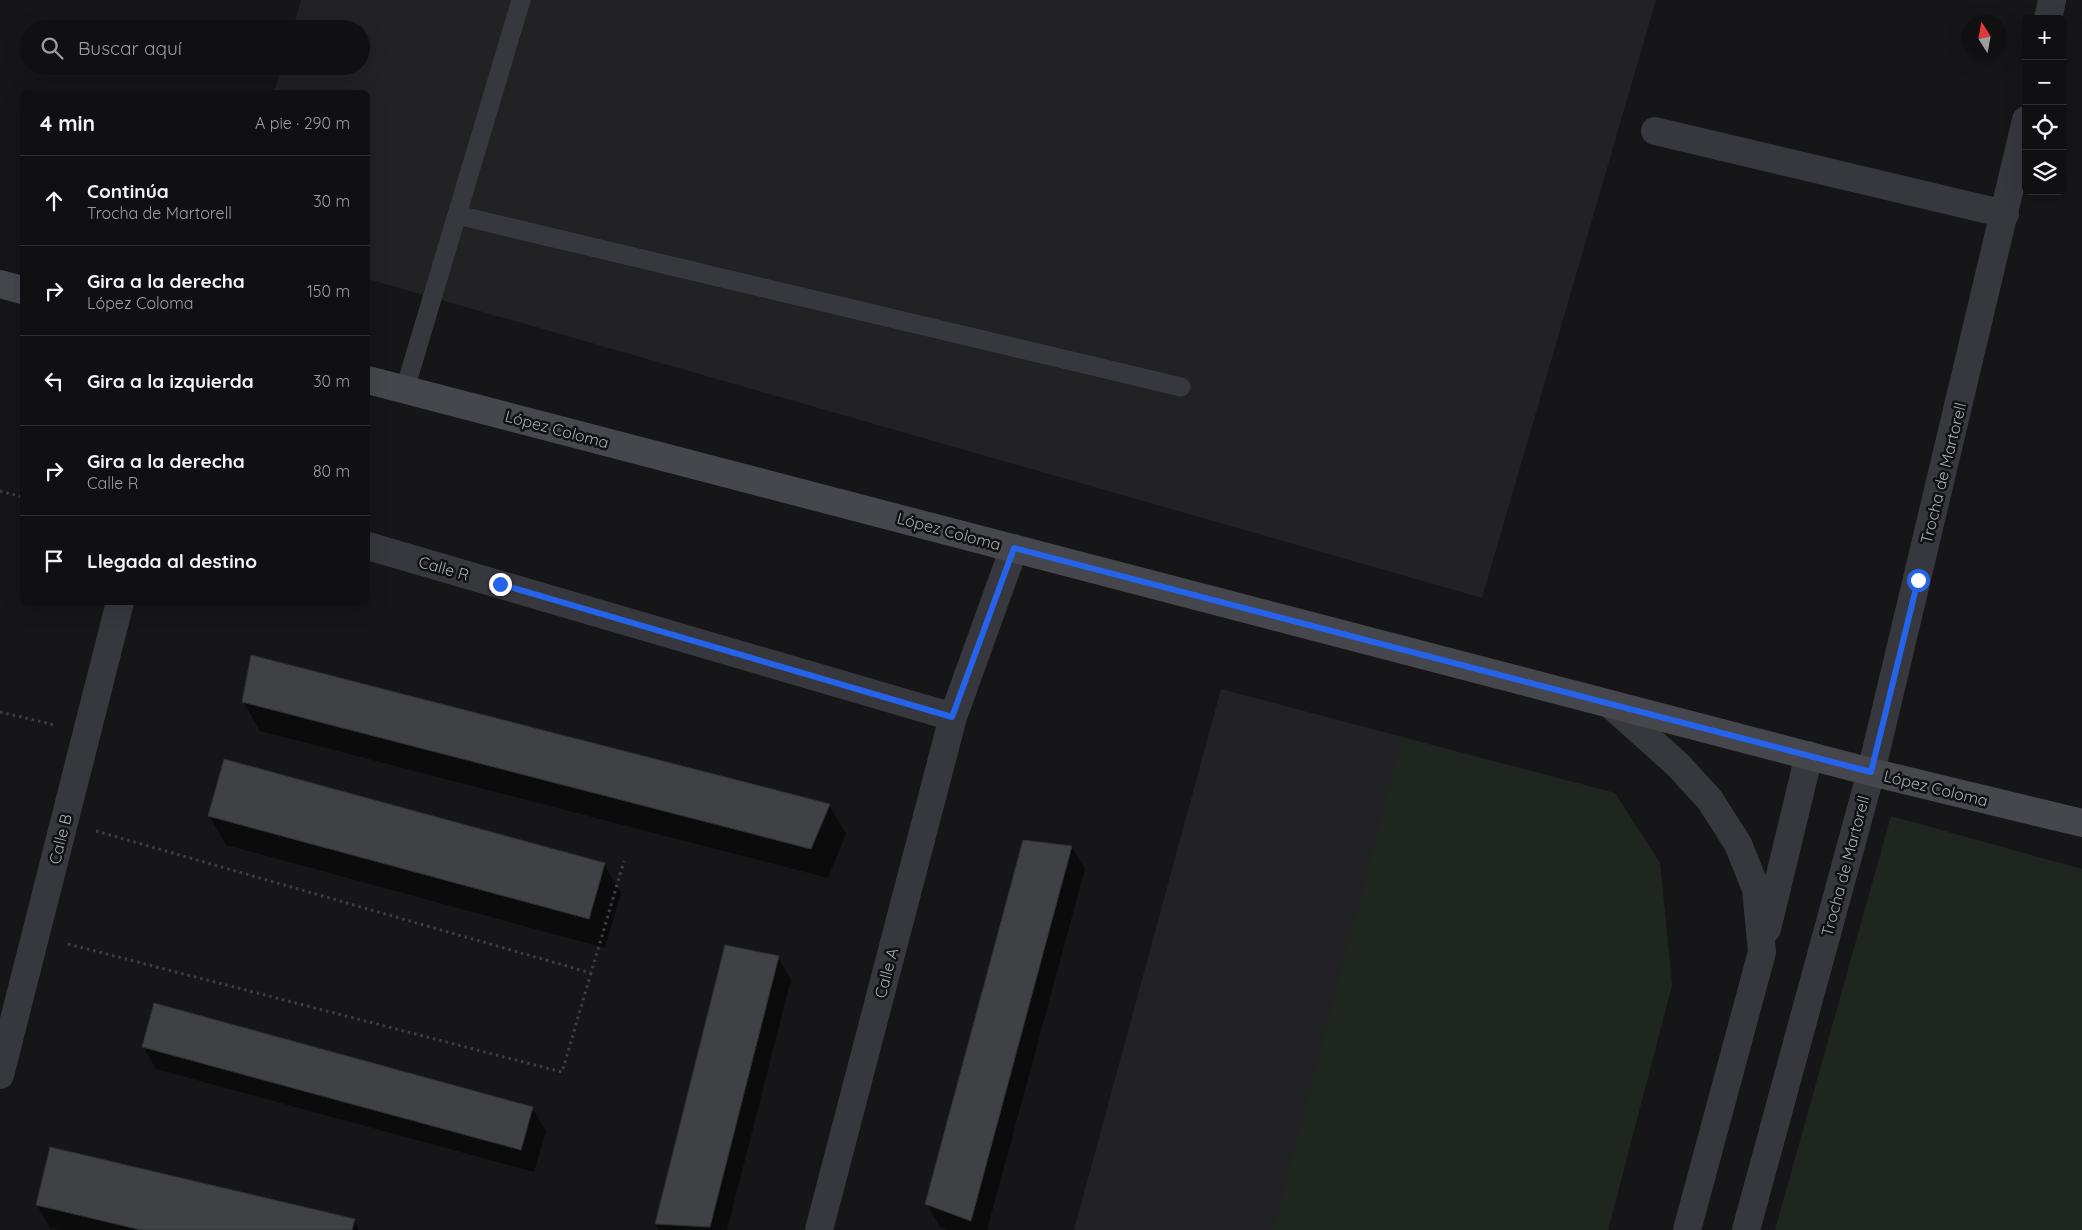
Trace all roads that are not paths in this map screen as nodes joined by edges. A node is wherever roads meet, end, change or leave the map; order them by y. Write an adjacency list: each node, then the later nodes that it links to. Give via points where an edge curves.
1 (521, 0): 7 (lane)
2 (2052, 0): 3 (street)
3 (2049, 15)
4 (1655, 131): 6 (street)
5 (2022, 138): 6 (street, Trocha de Martorell)
6 (2005, 214): 19 (street, Trocha de Martorell)
7 (457, 215): 11 (lane); 12 (lane)
8 (0, 284): 9 (main road)
9 (20, 289)
10 (370, 380): 12 (main road, López Coloma)
11 (1181, 387)
12 (405, 389): 14 (main road, López Coloma)
13 (370, 547): 17 (street, Calle R)
14 (1014, 548): 16 (main road, López Coloma); 17 (street, Calle A)
15 (119, 605): 22 (street, Calle B)
16 (1610, 704): 18 (main road, López Coloma); 21 (street, via 1704,793 1738,844 1756,889)
17 (952, 717): 23 (street, Calle A)
18 (1808, 755): 19 (main road, López Coloma); 21 (street)
19 (1871, 772): 20 (main road, López Coloma); 25 (street, Trocha de Martorell)
20 (2082, 823)
21 (1762, 952): 24 (street)
22 (0, 1075)
23 (819, 1230)
24 (1687, 1230)
25 (1746, 1230)

